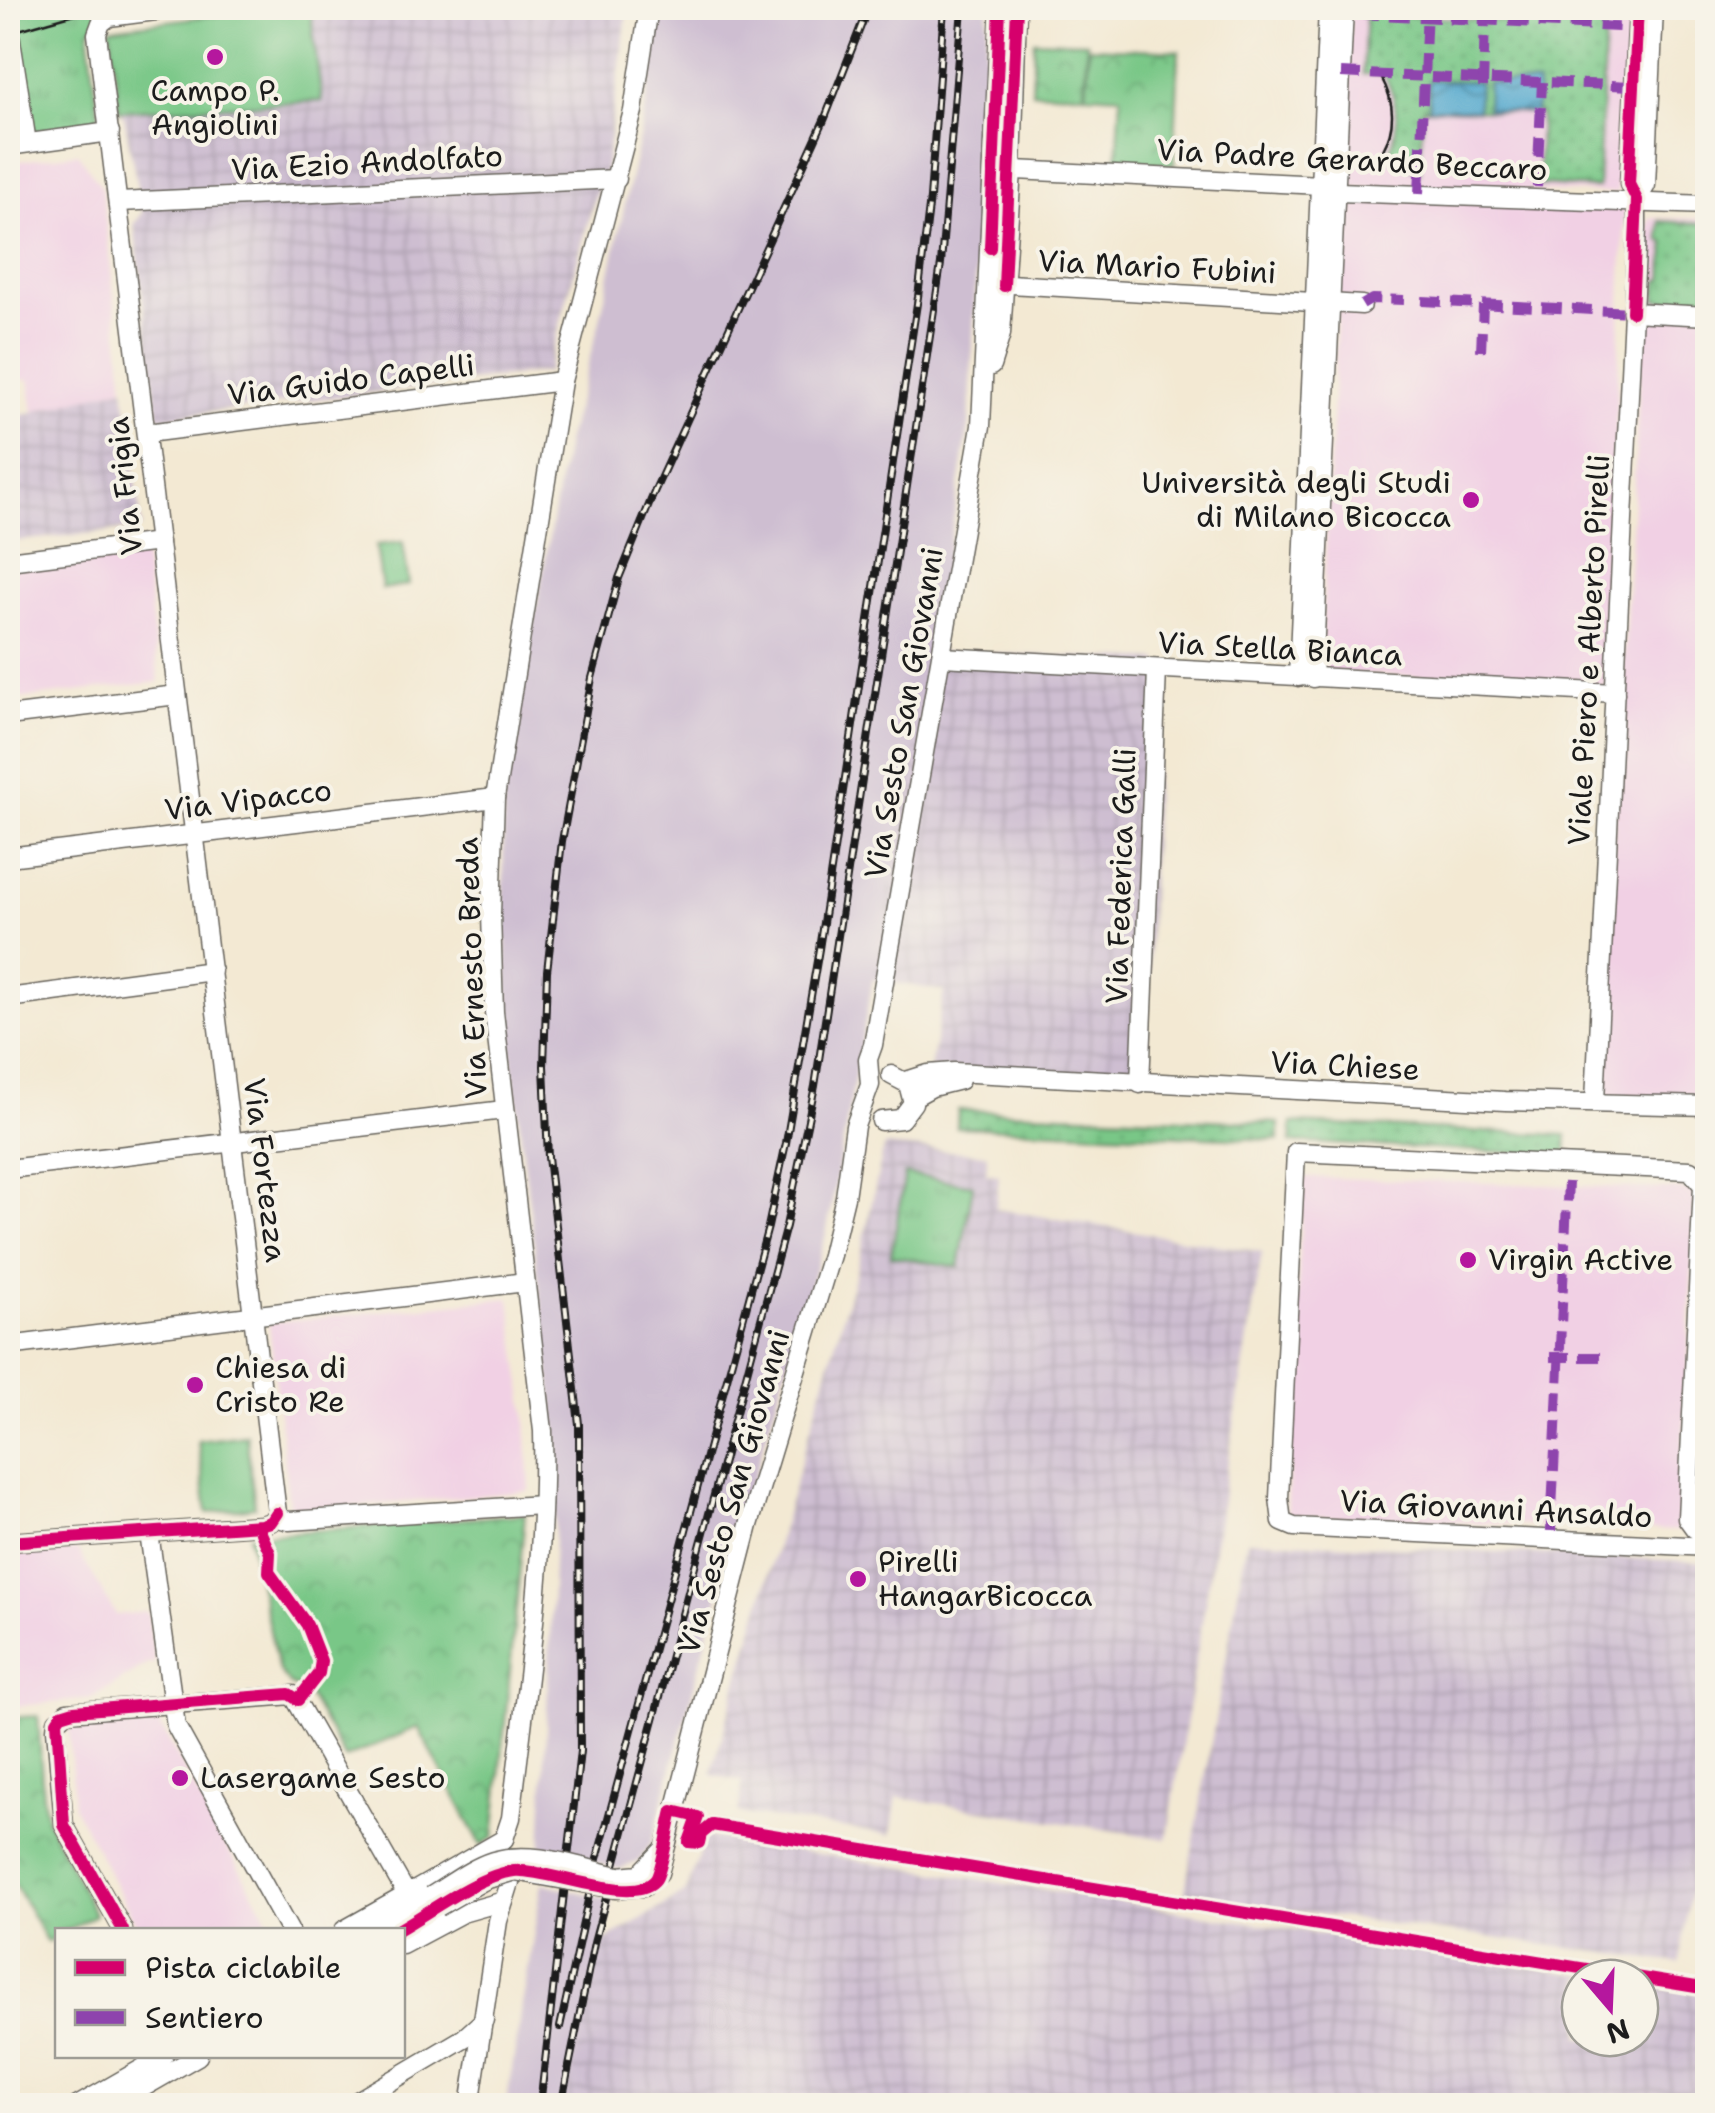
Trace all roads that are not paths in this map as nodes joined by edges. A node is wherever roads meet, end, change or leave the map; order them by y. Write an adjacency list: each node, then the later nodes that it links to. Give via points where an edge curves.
1 (179, 8): 10 (street, Via Frigia, via 101,23)
2 (649, 8): 14 (street, Via Ernesto Breda)
3 (1000, 8): 13 (street, Via Sesto San Giovanni)
4 (1017, 8): 13 (street, Via Sesto San Giovanni)
5 (1328, 8): 15 (street)
6 (1344, 8): 15 (street)
7 (1638, 8): 16 (street, Viale Piero e Alberto Pirelli, via 1629,184)
8 (1654, 8): 16 (street, Viale Piero e Alberto Pirelli, via 1646,188)
9 (9, 26): 11 (street)
10 (110, 132): 11 (street); 17 (street, Via Frigia)
11 (27, 143): 12 (street)
12 (8, 146)
13 (1002, 170): 15 (street, Via Padre Gerardo Beccaro); 19 (street, Via Sesto San Giovanni); 20 (street, Via Sesto San Giovanni)
14 (617, 179): 17 (street, Via Ezio Andolfato); 25 (street, Via Ernesto Breda)
15 (1330, 189): 16 (street, Via Padre Gerardo Beccaro); 21 (street)
16 (1638, 200): 18 (street, Via Padre Gerardo Beccaro); 23 (street, Viale Piero e Alberto Pirelli)
17 (119, 202): 27 (street, Via Frigia)
18 (1708, 205)
19 (990, 268): 20 (street, Via Mario Fubini, via 995,284); 26 (street, Via Sesto San Giovanni)
20 (1004, 286): 21 (street, Via Mario Fubini); 26 (street, Via Sesto San Giovanni, via 1001,334)
21 (1325, 304): 22 (street, Via Mario Fubini); 32 (street)
22 (1362, 305)
23 (1632, 312): 24 (street); 33 (street, Viale Piero e Alberto Pirelli)
24 (1708, 316)
25 (562, 381): 27 (street, Via Guido Capelli); 36 (street, Via Ernesto Breda)
26 (983, 390): 30 (street, Via Sesto San Giovanni)
27 (147, 433): 28 (street, Via Frigia)
28 (159, 542): 29 (street); 34 (street, Via Frigia)
29 (8, 561)
30 (942, 657): 31 (street, Via Stella Bianca); 41 (street, Via Sesto San Giovanni)
31 (1157, 670): 32 (street, Via Stella Bianca); 43 (street, Via Federica Galli)
32 (1305, 678): 33 (street, Via Stella Bianca)
33 (1615, 693): 45 (street, Viale Piero e Alberto Pirelli)
34 (177, 695): 35 (street); 37 (street, Via Frigia)
35 (8, 716)
36 (495, 798): 37 (street, Via Vipacco); 47 (street, Via Ernesto Breda, via 494,1012)
37 (194, 834): 38 (street, Via Vipacco); 39 (street, Via Fortezza)
38 (8, 857)
39 (212, 971): 40 (street); 49 (street, Via Fortezza)
40 (8, 998)
41 (873, 1045): 42 (street); 44 (street, Via Sesto San Giovanni)
42 (903, 1084): 43 (street, Via Chiese, via 932,1087 981,1076); 44 (street, via 879,1077); 48 (street, Via Chiese, via 911,1109 904,1118)
43 (1140, 1084): 45 (street, Via Chiese)
44 (868, 1094): 48 (street, via 872,1114); 50 (street, Via Sesto San Giovanni)
45 (1595, 1101): 46 (street, Via Chiese)
46 (1708, 1106)
47 (504, 1110): 49 (street); 52 (street, Via Ernesto Breda)
48 (881, 1121): 50 (street)
49 (233, 1142): 51 (street); 53 (street, Via Fortezza)
50 (854, 1148): 66 (street, Via Sesto San Giovanni, bridge, via 832,1255 750,1524 663,1850 644,1872 617,1882 514,1871)
51 (8, 1169)
52 (525, 1282): 53 (street); 55 (street, Via Ernesto Breda, via 543,1431)
53 (255, 1315): 54 (street); 56 (street, Via Fortezza)
54 (8, 1346)
55 (542, 1504): 56 (street, via 289,1521); 65 (street, Via Ernesto Breda, via 510,1844)
56 (277, 1512): 58 (street, via 260,1525)
57 (1688, 1518): 59 (street); 61 (street, via 1683,1536); 61 (street, Via Giovanni Ansaldo, via 1703,1185 1690,1170 1296,1152 1282,1522)
58 (149, 1533): 60 (street); 63 (street)
59 (1708, 1533)
60 (8, 1542)
61 (1670, 1546): 62 (street, Via Giovanni Ansaldo)
62 (1708, 1547)
63 (172, 1704): 65 (street, via 289,1694 298,1700); 68 (street, via 67,1712 57,1721 64,1824); 69 (street, via 179,1734)
64 (511, 1879): 67 (street)
65 (405, 1891): 70 (street)
66 (434, 1901): 71 (street); 72 (street)
67 (501, 1902): 73 (street, via 462,1913); 74 (street)
68 (122, 1928)
69 (288, 1928)
70 (348, 1928)
71 (374, 1928)
72 (400, 1928)
73 (405, 1943)
74 (484, 2020): 75 (street); 78 (street)
75 (440, 2051): 78 (street, via 467,2050); 82 (street)
76 (162, 2058): 79 (street)
77 (191, 2058): 79 (street)
78 (476, 2068): 83 (street)
79 (126, 2087): 80 (street); 81 (street)
80 (77, 2106)
81 (111, 2106)
82 (349, 2106)
83 (470, 2106)

